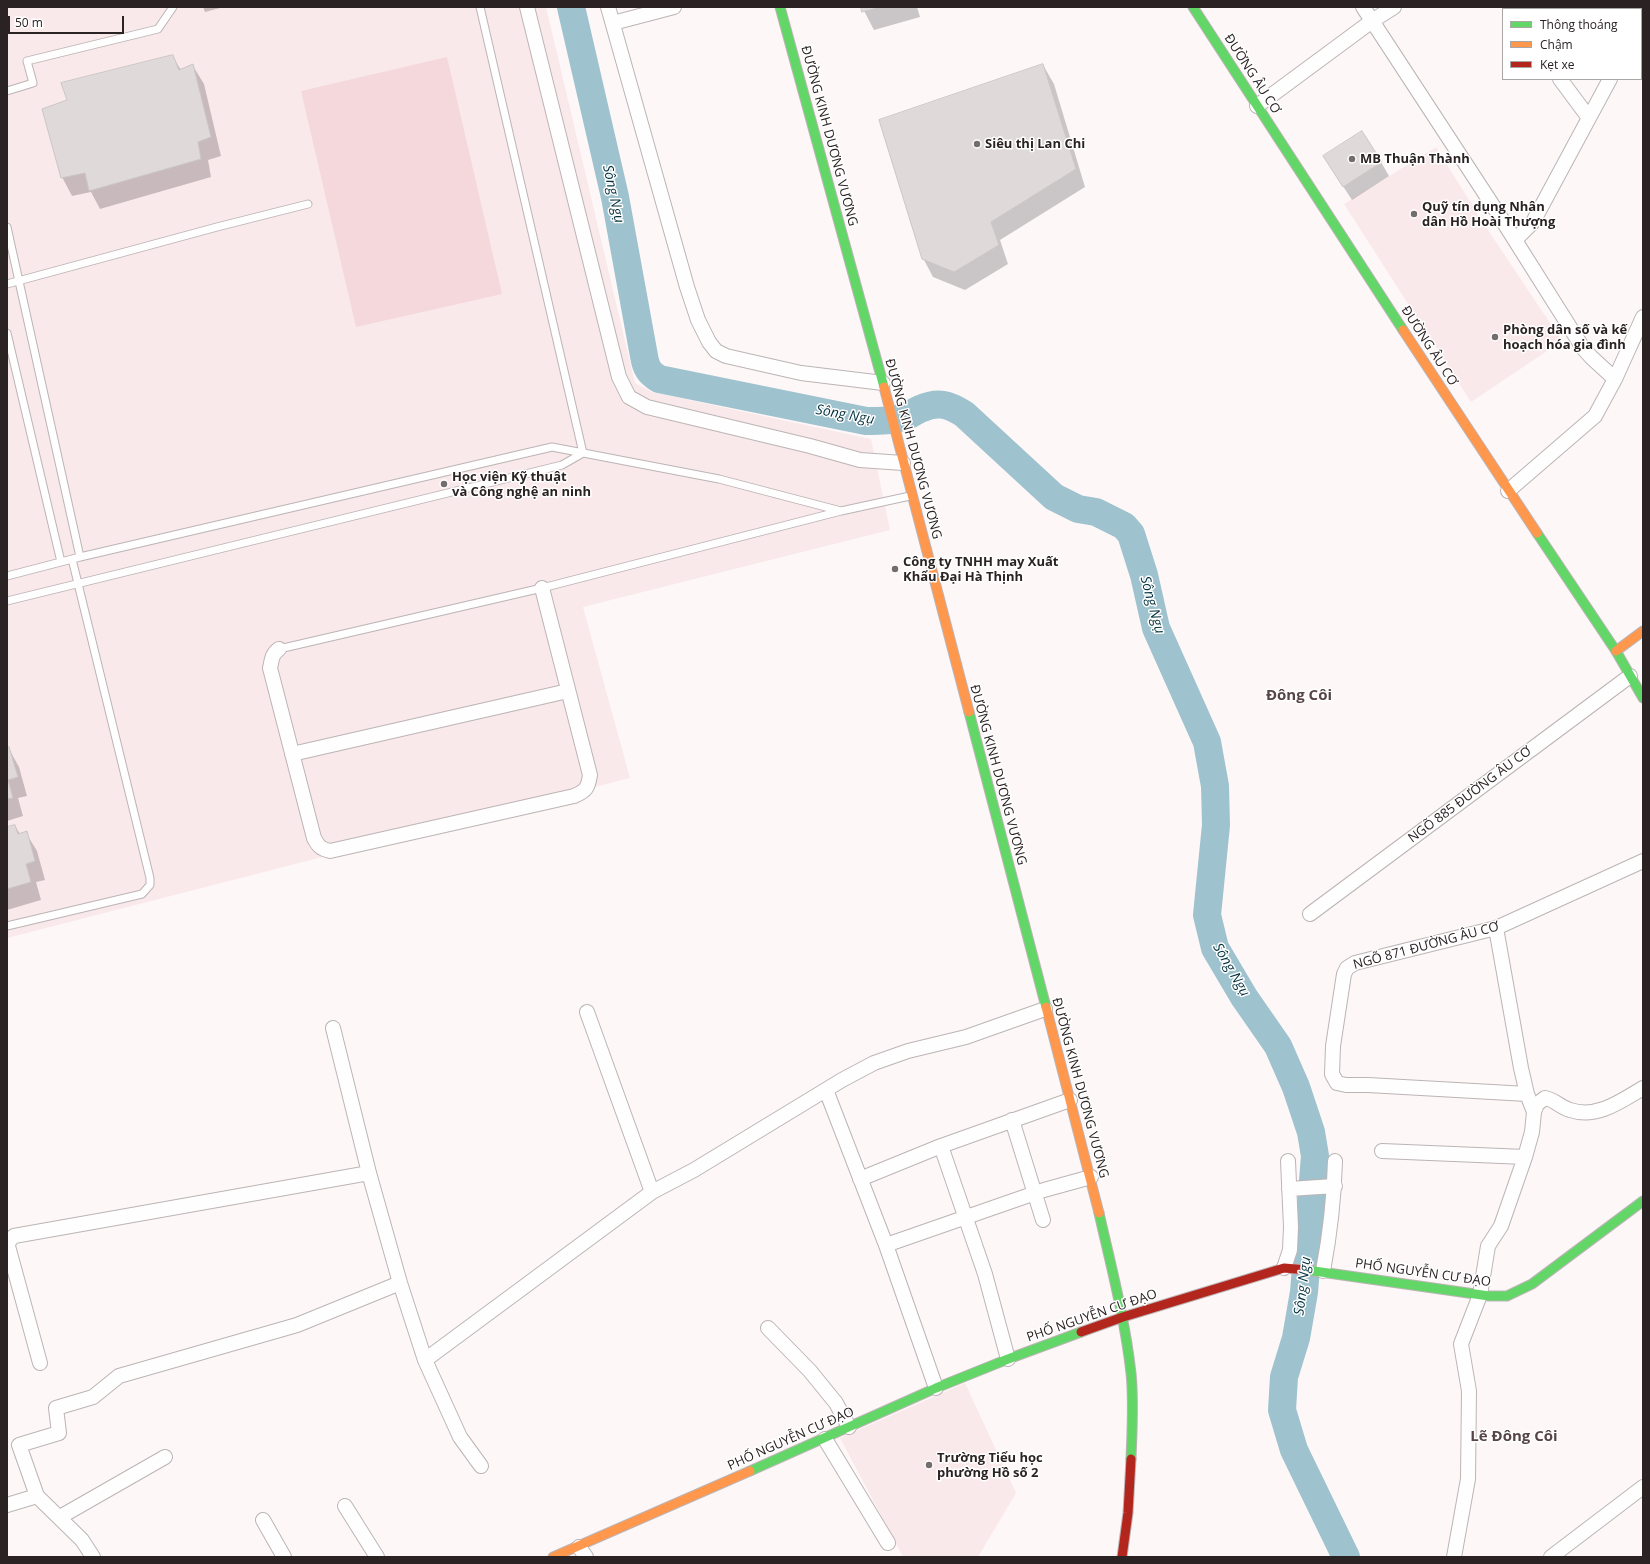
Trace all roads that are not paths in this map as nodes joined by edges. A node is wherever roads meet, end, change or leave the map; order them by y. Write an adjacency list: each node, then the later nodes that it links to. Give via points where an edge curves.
1 (173, 7): 14 (lane, via 158,29 27,61 33,83)
2 (480, 7): 26 (lane)
3 (527, 7): 27 (street, via 619,377 629,397 647,407 860,460)
4 (608, 7): 11 (street)
5 (674, 7): 11 (street)
6 (780, 7): 25 (main road, ĐƯỜNG KINH DƯƠNG VƯƠNG)
7 (1192, 7): 15 (main road, ĐƯỜNG ÂU CƠ)
8 (1363, 7): 10 (street)
9 (1394, 7): 10 (street)
10 (1372, 21): 15 (street); 19 (street)
11 (613, 23): 25 (street, via 687,287 698,320 709,342 716,351 744,360 801,373)
12 (1561, 80): 16 (street)
13 (1609, 80): 16 (street)
14 (7, 91)
15 (1258, 106): 28 (main road, ĐƯỜNG ÂU CƠ)
16 (1589, 118): 19 (street, via 1533,222)
17 (308, 204): 20 (lane)
18 (7, 227): 20 (lane)
19 (1515, 240): 24 (street, via 1583,348)
20 (20, 280): 21 (lane); 31 (lane)
21 (7, 284)
22 (1643, 317): 24 (street)
23 (7, 334): 33 (lane)
24 (1615, 379): 28 (street, via 1595,416)
25 (884, 385): 27 (main road, ĐƯỜNG KINH DƯƠNG VƯƠNG)
26 (583, 453): 30 (lane, via 719,479); 31 (lane, via 552,447); 35 (lane, via 562,465)
27 (902, 458): 29 (main road, ĐƯỜNG KINH DƯƠNG VƯƠNG)
28 (1508, 491): 40 (main road, ĐƯỜNG ÂU CƠ)
29 (912, 496): 30 (lane); 49 (main road, ĐƯỜNG KINH DƯƠNG VƯƠNG)
30 (841, 511): 36 (lane)
31 (80, 557): 32 (lane)
32 (72, 559): 33 (lane); 35 (lane)
33 (61, 562): 34 (lane)
34 (7, 576)
35 (78, 583): 37 (lane); 47 (lane, via 150,885 142,894)
36 (542, 588): 39 (lane); 42 (street)
37 (7, 601)
38 (1643, 631): 40 (main road)
39 (280, 649): 44 (street, via 274,653 270,668)
40 (1616, 651): 41 (main road, ĐƯỜNG ÂU CƠ)
41 (1630, 676): 43 (main road, ĐƯỜNG ÂU CƠ); 46 (street, NGÕ 885 ĐƯỜNG ÂU CƠ)
42 (568, 691): 44 (street); 44 (street, via 590,775 589,785 574,796 330,851 323,850 314,838)
43 (1643, 698)
44 (292, 754)
45 (1643, 860): 48 (street, NGÕ 871 ĐƯỜNG ÂU CƠ)
46 (1310, 914)
47 (7, 926)
48 (1496, 928): 54 (street); 54 (street, NGÕ 871 ĐƯỜNG ÂU CƠ, via 1355,963 1347,968 1333,1046 1332,1074 1337,1083 1346,1085)
49 (1045, 1009): 53 (street, via 966,1037 908,1051 874,1063); 55 (main road, ĐƯỜNG KINH DƯƠNG VƯƠNG)
50 (586, 1012): 68 (street)
51 (332, 1028): 63 (street)
52 (1643, 1088): 56 (street, via 1611,1107 1597,1111 1570,1111 1554,1100 1545,1098 1537,1104)
53 (826, 1090): 65 (street); 68 (street, via 694,1170)
54 (1527, 1094): 56 (street)
55 (1070, 1100): 57 (street); 64 (main road, ĐƯỜNG KINH DƯƠNG VƯƠNG)
56 (1534, 1112): 60 (street)
57 (1012, 1120): 58 (street); 69 (street)
58 (941, 1146): 65 (street); 71 (street)
59 (1382, 1151): 60 (street)
60 (1525, 1157): 77 (street, via 1501,1226 1488,1246)
61 (1288, 1161): 67 (street)
62 (1335, 1161): 66 (street)
63 (369, 1173): 76 (street); 82 (street, via 14,1236 8,1246)
64 (1090, 1177): 69 (street); 78 (main road, ĐƯỜNG KINH DƯƠNG VƯƠNG)
65 (860, 1179): 73 (street)
66 (1334, 1186): 67 (street); 75 (street, via 1331,1228)
67 (1290, 1189): 74 (street, via 1290,1250)
68 (652, 1192): 81 (street)
69 (1034, 1194): 71 (street); 72 (street)
70 (1643, 1201): 77 (main road, PHỐ NGUYỄN CƯ ĐẠO, via 1532,1284 1507,1296)
71 (966, 1218): 73 (street); 80 (street, via 985,1274)
72 (1043, 1220)
73 (886, 1245): 83 (street)
74 (1284, 1268): 75 (main road, PHỐ NGUYỄN CƯ ĐẠO); 78 (main road, PHỐ NGUYỄN CƯ ĐẠO)
75 (1323, 1271): 77 (main road, PHỐ NGUYỄN CƯ ĐẠO)
76 (400, 1282): 81 (street); 89 (street, via 297,1325 119,1376 93,1397 56,1408 59,1433 19,1445)
77 (1480, 1295): 101 (street, via 1461,1344 1469,1391 1468,1479)
78 (1123, 1317): 80 (main road, PHỐ NGUYỄN CƯ ĐẠO); 100 (main road, ĐƯỜNG KINH DƯƠNG VƯƠNG, via 1131,1373 1132,1405 1128,1513)
79 (768, 1328): 84 (street, via 810,1371 836,1403)
80 (1008, 1359): 83 (main road, PHỐ NGUYỄN CƯ ĐẠO)
81 (425, 1360): 87 (street, via 460,1437)
82 (40, 1363)
83 (936, 1388): 84 (main road, PHỐ NGUYỄN CƯ ĐẠO)
84 (849, 1427): 85 (main road, PHỐ NGUYỄN CƯ ĐẠO)
85 (825, 1439): 94 (street); 95 (main road, PHỐ NGUYỄN CƯ ĐẠO)
86 (165, 1457): 92 (street)
87 (481, 1466)
88 (1643, 1487): 102 (street)
89 (37, 1496): 90 (street); 92 (street)
90 (7, 1505)
91 (345, 1506): 98 (street)
92 (60, 1517): 96 (street, via 82,1540)
93 (263, 1520): 97 (street)
94 (888, 1542)
95 (582, 1552): 99 (main road, PHỐ NGUYỄN CƯ ĐẠO)
96 (93, 1557)
97 (284, 1557)
98 (377, 1557)
99 (553, 1557)
100 (1122, 1557)
101 (1454, 1557)
102 (1551, 1557)

